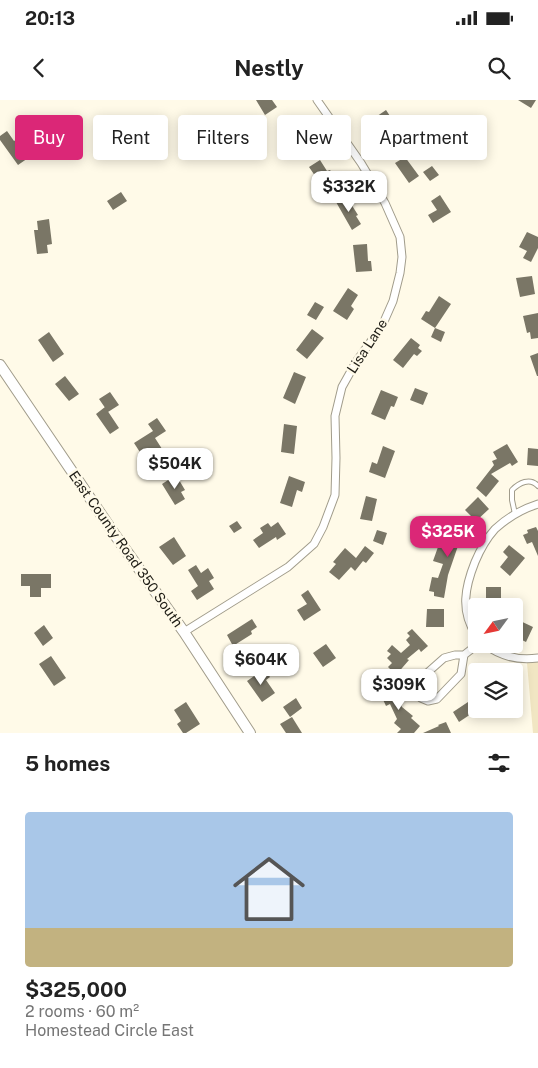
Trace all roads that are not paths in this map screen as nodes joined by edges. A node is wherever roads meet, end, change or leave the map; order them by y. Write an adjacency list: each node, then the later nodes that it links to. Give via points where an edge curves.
1 (317, 100): 7 (street, Lisa Lane, via 385,203 400,237 400,273 382,326 342,387 335,416 335,495 314,544 288,567)
2 (0, 365): 7 (street, East County Road 350 South)
3 (538, 486): 5 (lane, via 528,481 512,490)
4 (538, 504): 5 (street)
5 (516, 514): 6 (street, via 499,526 481,548 469,577 465,606)
6 (468, 619)
7 (184, 632): 12 (street, East County Road 350 South)
8 (468, 652): 10 (street)
9 (500, 653): 11 (street, via 516,658)
10 (464, 655): 10 (street, via 462,674 437,699 428,701 421,698 416,689 418,681 444,658)
11 (538, 658)
12 (250, 733)

